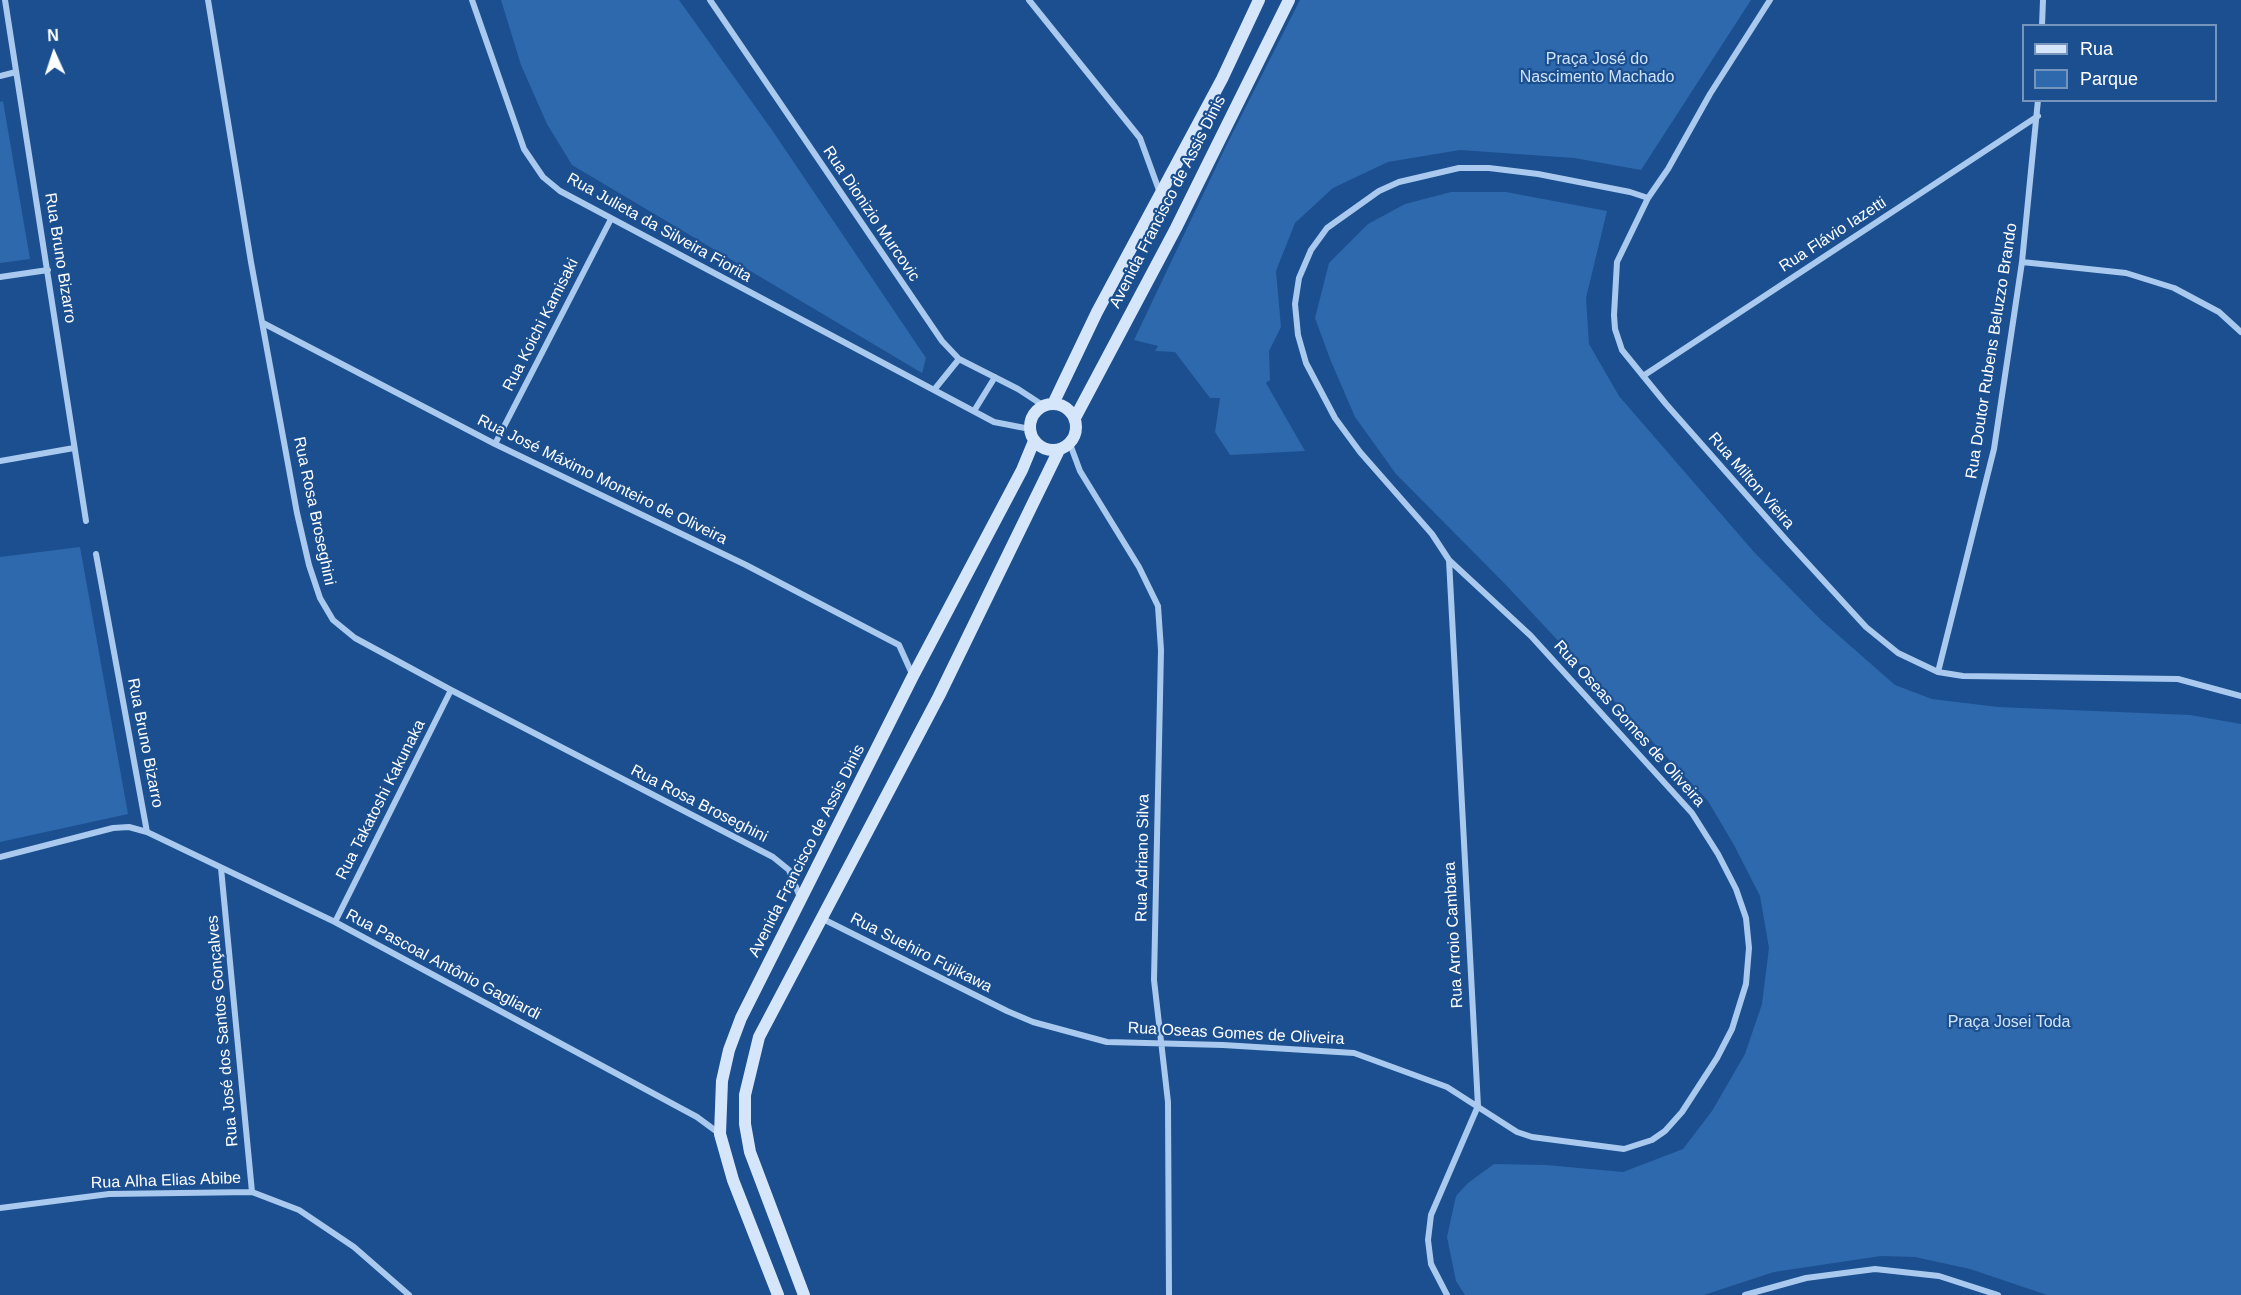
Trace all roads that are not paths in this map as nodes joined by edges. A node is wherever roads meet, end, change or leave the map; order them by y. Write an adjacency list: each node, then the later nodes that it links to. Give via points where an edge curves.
1 (5, 0): 11 (street, Rua Bruno Bizarro)
2 (208, 0): 21 (street, Rua Rosa Broseghini)
3 (472, 0): 17 (street, Rua Julieta da Silveira Fiorita, via 516,132 532,164 560,191)
4 (710, 0): 23 (street, Rua Dionizio Murcovic, via 918,308)
5 (1029, 0): 15 (street, via 1140,138)
6 (1259, 0): 15 (main road, Avenida Francisco de Assis Dinis, via 1222,79)
7 (1289, 0): 29 (main road, Avenida Francisco de Assis Dinis, via 1176,228)
8 (1770, 0): 16 (street, Rua Milton Vieira)
9 (2043, 0): 10 (street)
10 (2042, 24)
11 (16, 72): 12 (street); 19 (street, Rua Bruno Bizarro)
12 (0, 76)
13 (2038, 102): 14 (street, Rua Doutor Rubens Beluzzo Brando)
14 (2038, 116): 18 (street, Rua Doutor Rubens Beluzzo Brando); 24 (street, Rua Flávio Iazetti)
15 (1160, 193): 27 (main road, Avenida Francisco de Assis Dinis)
16 (1648, 198): 24 (street, Rua Milton Vieira, via 1617,262 1614,315 1622,350); 37 (street, Rua Oseas Gomes de Oliveira, via 1538,174 1458,168 1426,174 1379,191 1327,228 1311,250 1299,278 1295,304 1306,363 1342,427 1432,534)
17 (611, 219): 26 (street, Rua Julieta da Silveira Fiorita); 31 (street, Rua Koichi Kamisaki)
18 (2022, 262): 22 (street, via 2126,273 2174,288 2219,312); 38 (street, Rua Doutor Rubens Beluzzo Brando, via 1994,449)
19 (48, 270): 20 (street); 33 (street, Rua Bruno Bizarro)
20 (0, 277)
21 (264, 323): 31 (street, Rua José Máximo Monteiro de Oliveira); 40 (street, Rua Rosa Broseghini, via 297,513 320,598 333,620 355,638)
22 (2241, 332)
23 (959, 359): 25 (street, Rua Dionizio Murcovic); 26 (street)
24 (1643, 376): 38 (street, Rua Milton Vieira, via 1866,627 1898,653)
25 (995, 377): 27 (street, Rua Dionizio Murcovic); 28 (street)
26 (934, 390): 28 (street, Rua Julieta da Silveira Fiorita)
27 (1049, 405): 29 (main road, via 1066,408); 30 (main road, via 1031,420)
28 (974, 411): 30 (street, Rua Julieta da Silveira Fiorita)
29 (1075, 418): 32 (main road, via 1076,432)
30 (1032, 435): 32 (main road, via 1046,449); 39 (main road, Avenida Francisco de Assis Dinis, via 1022,470)
31 (495, 444): 39 (street, Rua José Máximo Monteiro de Oliveira, via 746,565 898,645)
32 (1065, 447): 46 (main road); 49 (street, Rua Adriano Silva, via 1139,567 1158,606 1161,650 1154,980)
33 (74, 448): 34 (street); 35 (street, Rua Bruno Bizarro)
34 (0, 461)
35 (86, 521)
36 (96, 554): 42 (street, Rua Bruno Bizarro)
37 (1449, 560): 50 (street, Rua Arroio Cambara); 50 (street, Rua Oseas Gomes de Oliveira, via 1531,636 1692,813 1736,889 1746,918 1749,948 1746,984 1718,1058 1682,1112 1652,1140 1624,1149 1532,1137 1517,1132)
38 (1938, 672): 41 (street, Rua Milton Vieira, via 2178,680)
39 (913, 676): 45 (main road, Avenida Francisco de Assis Dinis)
40 (451, 690): 45 (street, Rua Rosa Broseghini, via 773,857 789,870); 47 (street, Rua Takatoshi Kakunaka)
41 (2241, 696)
42 (147, 832): 43 (street, Rua Pascoal Antônio Gagliardi, via 113,828); 44 (street, Rua Pascoal Antônio Gagliardi)
43 (0, 857)
44 (221, 868): 47 (street, Rua Pascoal Antônio Gagliardi); 52 (street, Rua José dos Santos Gonçalves)
45 (801, 901): 51 (main road, Avenida Francisco de Assis Dinis, via 741,1018 729,1050 722,1081)
46 (823, 919): 48 (street, Rua Suehiro Fujikawa); 56 (main road, via 759,1037 745,1095 750,1152)
47 (335, 922): 51 (street, Rua Pascoal Antônio Gagliardi, via 648,1090)
48 (1007, 1011): 49 (street, Rua Oseas Gomes de Oliveira, via 1107,1042)
49 (1162, 1043): 50 (street, Rua Oseas Gomes de Oliveira, via 1354,1053 1447,1087); 57 (street, Rua Adriano Silva, via 1168,1102)
50 (1478, 1106): 58 (street, Rua Arroio Cambara, via 1431,1215 1431,1264)
51 (720, 1134): 55 (main road, Avenida Francisco de Assis Dinis, via 733,1179)
52 (252, 1192): 53 (street, Rua Alha Elias Abibe, via 109,1194); 54 (street, Rua Alha Elias Abibe, via 299,1210 354,1247)
53 (0, 1208)
54 (409, 1295)
55 (778, 1295)
56 (804, 1295)
57 (1169, 1295)
58 (1447, 1295)
59 (1745, 1295): 60 (street, via 1806,1278 1875,1269 1939,1276)
60 (1998, 1295)

